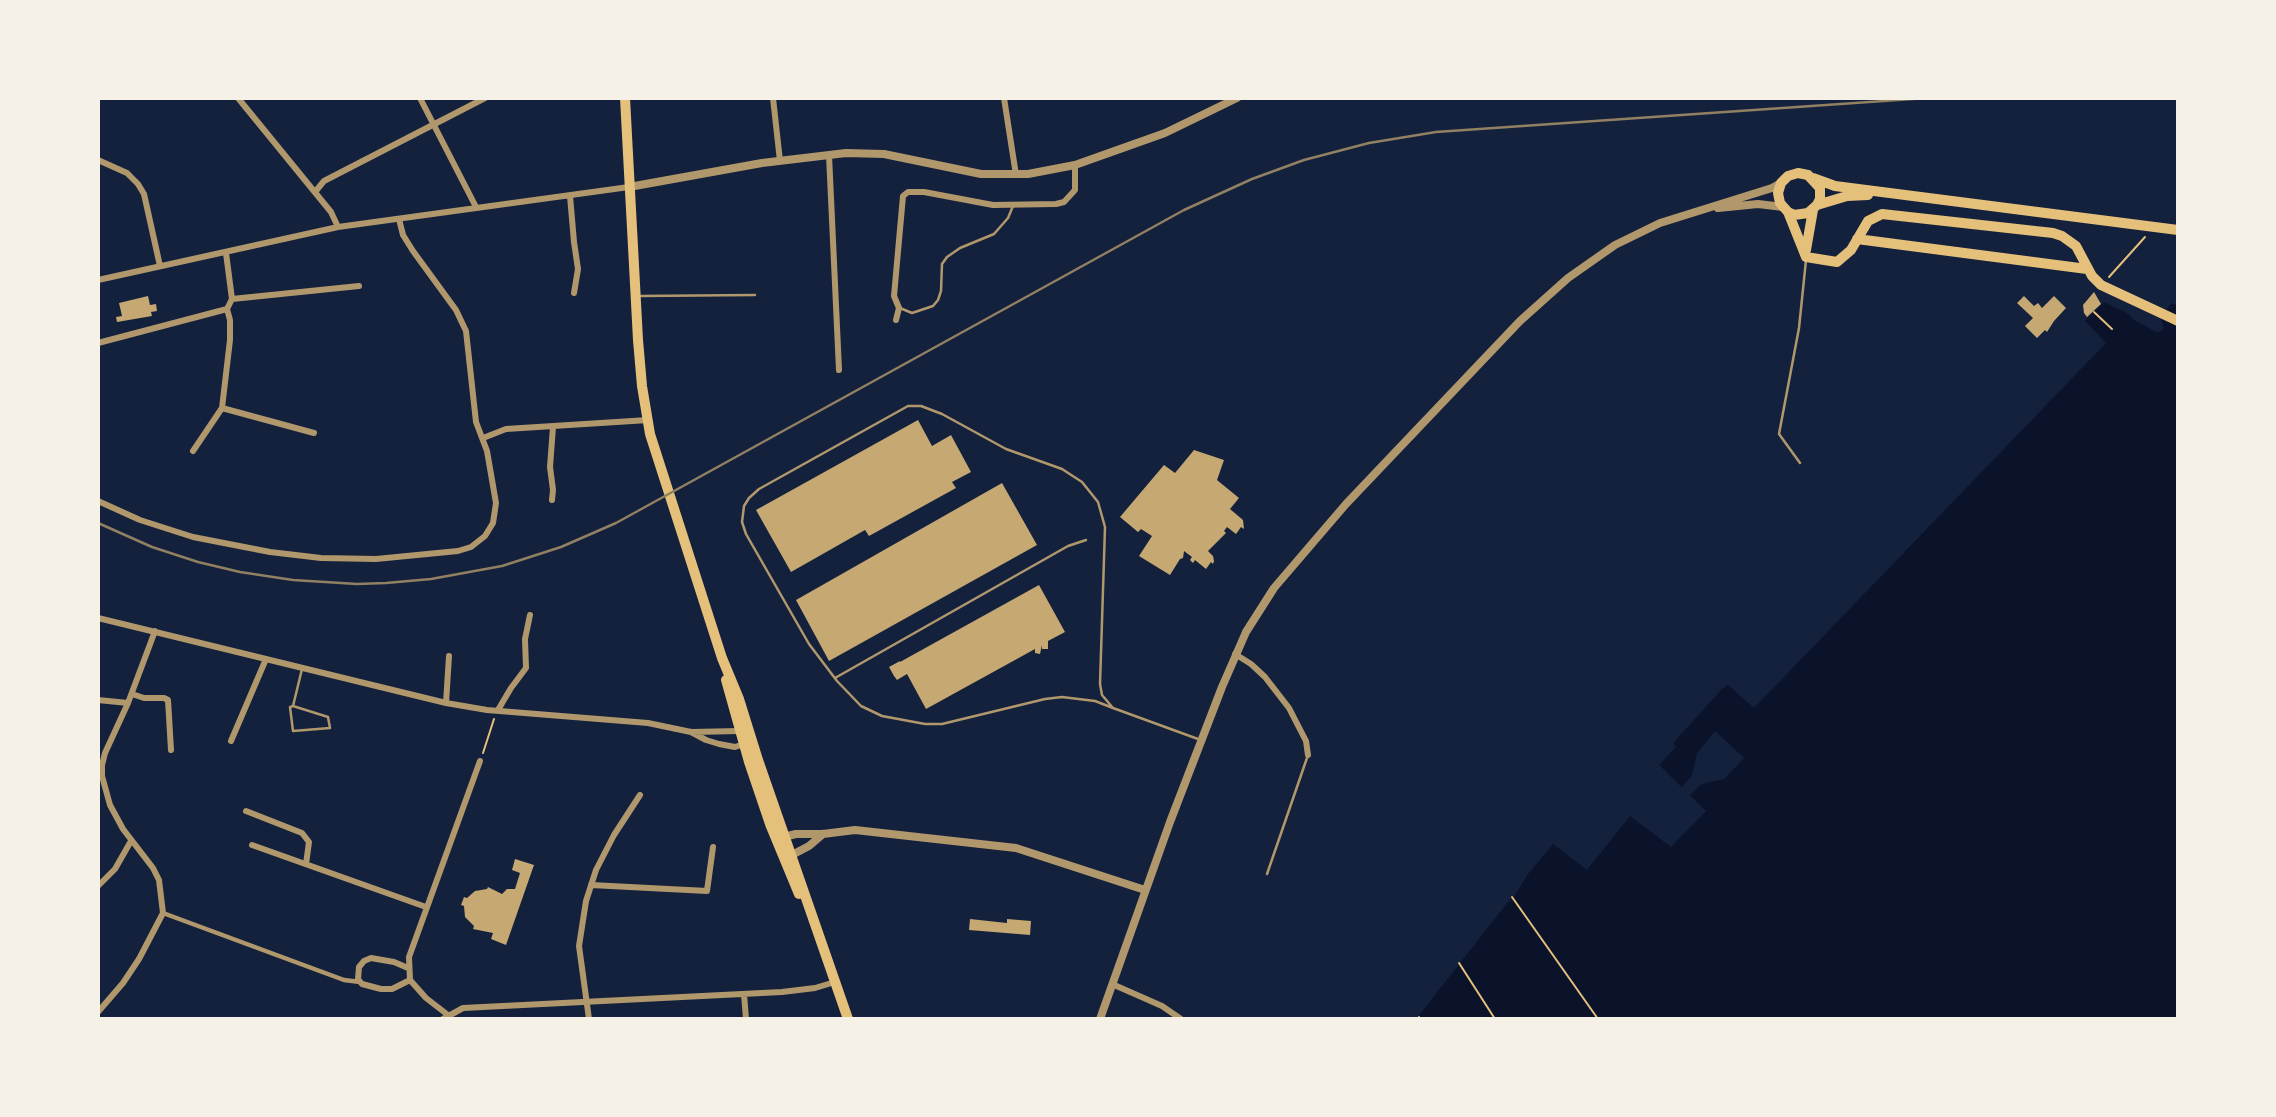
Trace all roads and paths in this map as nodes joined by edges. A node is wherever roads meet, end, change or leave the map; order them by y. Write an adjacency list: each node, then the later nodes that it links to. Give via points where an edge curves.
1 (250, 98): 8 (street)
2 (420, 98): 9 (street)
3 (485, 98): 9 (street)
4 (625, 98): 17 (main road)
5 (773, 98): 12 (street)
6 (1004, 98): 14 (street)
7 (1237, 98): 13 (street, via 1165,133)
8 (240, 101): 18 (street)
9 (433, 125): 18 (street, via 324,181); 22 (street)
10 (830, 155): 12 (street); 14 (street, via 884,154 981,174); 49 (street)
11 (98, 160): 33 (street, via 127,173 144,194)
12 (780, 161): 17 (street)
13 (1075, 165): 14 (street); 21 (street, via 1075,190 1064,202)
14 (1016, 175)
15 (1813, 178): 16 (highway, via 1798,173); 19 (highway); 23 (highway, via 1820,199)
16 (1781, 183): 24 (street); 25 (highway, via 1778,193)
17 (629, 187): 20 (street); 40 (main road)
18 (315, 192): 27 (street)
19 (1892, 194): 23 (highway, via 1847,196); 28 (highway)
20 (570, 195): 22 (street); 38 (street, via 578,269)
21 (1013, 206): 42 (lane, via 994,234 947,257 942,264 939,300 933,306 912,313); 42 (street, via 924,192 903,196 894,296)
22 (476, 207): 26 (street)
23 (1815, 207): 25 (highway, via 1801,215); 32 (highway)
24 (1705, 210): 25 (street, via 1758,204); 63 (street, via 1660,223 1615,245 1528,313 1304,551 1273,588)
25 (1785, 210): 32 (highway)
26 (399, 219): 27 (street); 54 (street, via 413,251 462,318 476,422)
27 (338, 227): 31 (street)
28 (2178, 230)
29 (2147, 234): 36 (path)
30 (1857, 239): 32 (highway, via 1837,262); 34 (highway); 34 (highway, via 1868,221 1889,214 2053,233 2076,246)
31 (226, 253): 33 (street); 41 (street)
32 (1806, 257): 56 (lane, via 1799,328 1779,434)
33 (160, 266): 35 (street)
34 (2087, 269): 46 (highway, via 2101,285)
35 (99, 277)
36 (2108, 278)
37 (359, 286): 41 (street)
38 (574, 293)
39 (755, 295): 40 (lane)
40 (635, 297): 51 (main road)
41 (232, 299): 43 (street)
42 (899, 308): 45 (street)
43 (227, 309): 48 (street); 50 (street, via 230,340)
44 (2094, 312): 47 (path)
45 (895, 320)
46 (2178, 321)
47 (2112, 329)
48 (98, 343)
49 (839, 370)
50 (222, 408): 53 (street); 55 (street)
51 (648, 420): 52 (street); 65 (main road)
52 (553, 427): 54 (street, via 506,429); 57 (street)
53 (314, 433)
54 (483, 438): 58 (street, via 496,513 485,536 458,551 354,559 270,552 180,533)
55 (193, 452)
56 (1800, 463)
57 (552, 500)
58 (98, 501)
59 (1086, 540): 68 (lane)
60 (530, 615): 75 (street, via 526,668)
61 (98, 618): 62 (street)
62 (155, 631): 66 (street); 69 (street)
63 (1235, 654): 79 (street); 83 (street, via 1265,677 1289,708 1306,741)
64 (449, 656): 72 (street)
65 (722, 658): 76 (main road); 78 (main road)
66 (266, 659): 67 (street); 80 (street)
67 (302, 668): 72 (street); 73 (lane)
68 (835, 678): 74 (lane, via 861,706 892,719 925,724 1062,697); 74 (lane, via 746,534 744,506 759,489 878,421 908,406 921,406 1013,453 1062,469 1083,482 1098,502 1105,527 1100,684)
69 (132, 694): 71 (street); 82 (street, via 168,700)
70 (98, 700): 71 (street)
71 (128, 703): 89 (street, via 105,753 102,776 110,805)
72 (446, 703): 75 (street)
73 (293, 706): 73 (lane, via 293,732 330,728 328,717)
74 (1113, 708): 79 (lane)
75 (498, 710): 77 (street, via 648,723); 84 (path)
76 (739, 730): 77 (street); 78 (street); 81 (main road)
77 (691, 732): 81 (street, via 719,744)
78 (750, 735): 81 (street); 88 (main road)
79 (1201, 740): 97 (street)
80 (231, 741)
81 (743, 745): 88 (main road)
82 (171, 750)
83 (1307, 755): 94 (lane)
84 (480, 761): 99 (street)
85 (640, 795): 95 (street, via 614,835)
86 (246, 811): 93 (street, via 302,833 309,842)
87 (823, 834): 88 (street); 92 (street); 97 (street, via 872,831 1016,848)
88 (781, 837): 92 (main road)
89 (131, 841): 96 (street, via 115,869); 100 (street, via 159,880)
90 (252, 845): 93 (street)
91 (713, 847): 95 (street, via 707,891)
92 (789, 857): 105 (main road)
93 (306, 864): 99 (street)
94 (1267, 874)
95 (591, 885): 108 (street, via 579,946)
96 (98, 886)
97 (1145, 890): 106 (street)
98 (1512, 897): 117 (path)
99 (426, 907): 102 (street)
100 (163, 913): 104 (street); 109 (street, via 139,959)
101 (1459, 964): 116 (path)
102 (408, 968): 103 (street); 104 (street, via 371,958 359,967)
103 (410, 980): 104 (street, via 392,989); 110 (street)
104 (360, 982)
105 (835, 982): 107 (street); 113 (main road)
106 (1112, 984): 114 (street); 115 (street)
107 (744, 994): 108 (street); 112 (street)
108 (588, 1002): 110 (street, via 463,1008); 111 (street)
109 (98, 1012)
110 (446, 1017)
111 (589, 1019)
112 (746, 1019)
113 (848, 1019)
114 (1100, 1019)
115 (1181, 1019)
116 (1495, 1019)
117 (1598, 1019)

